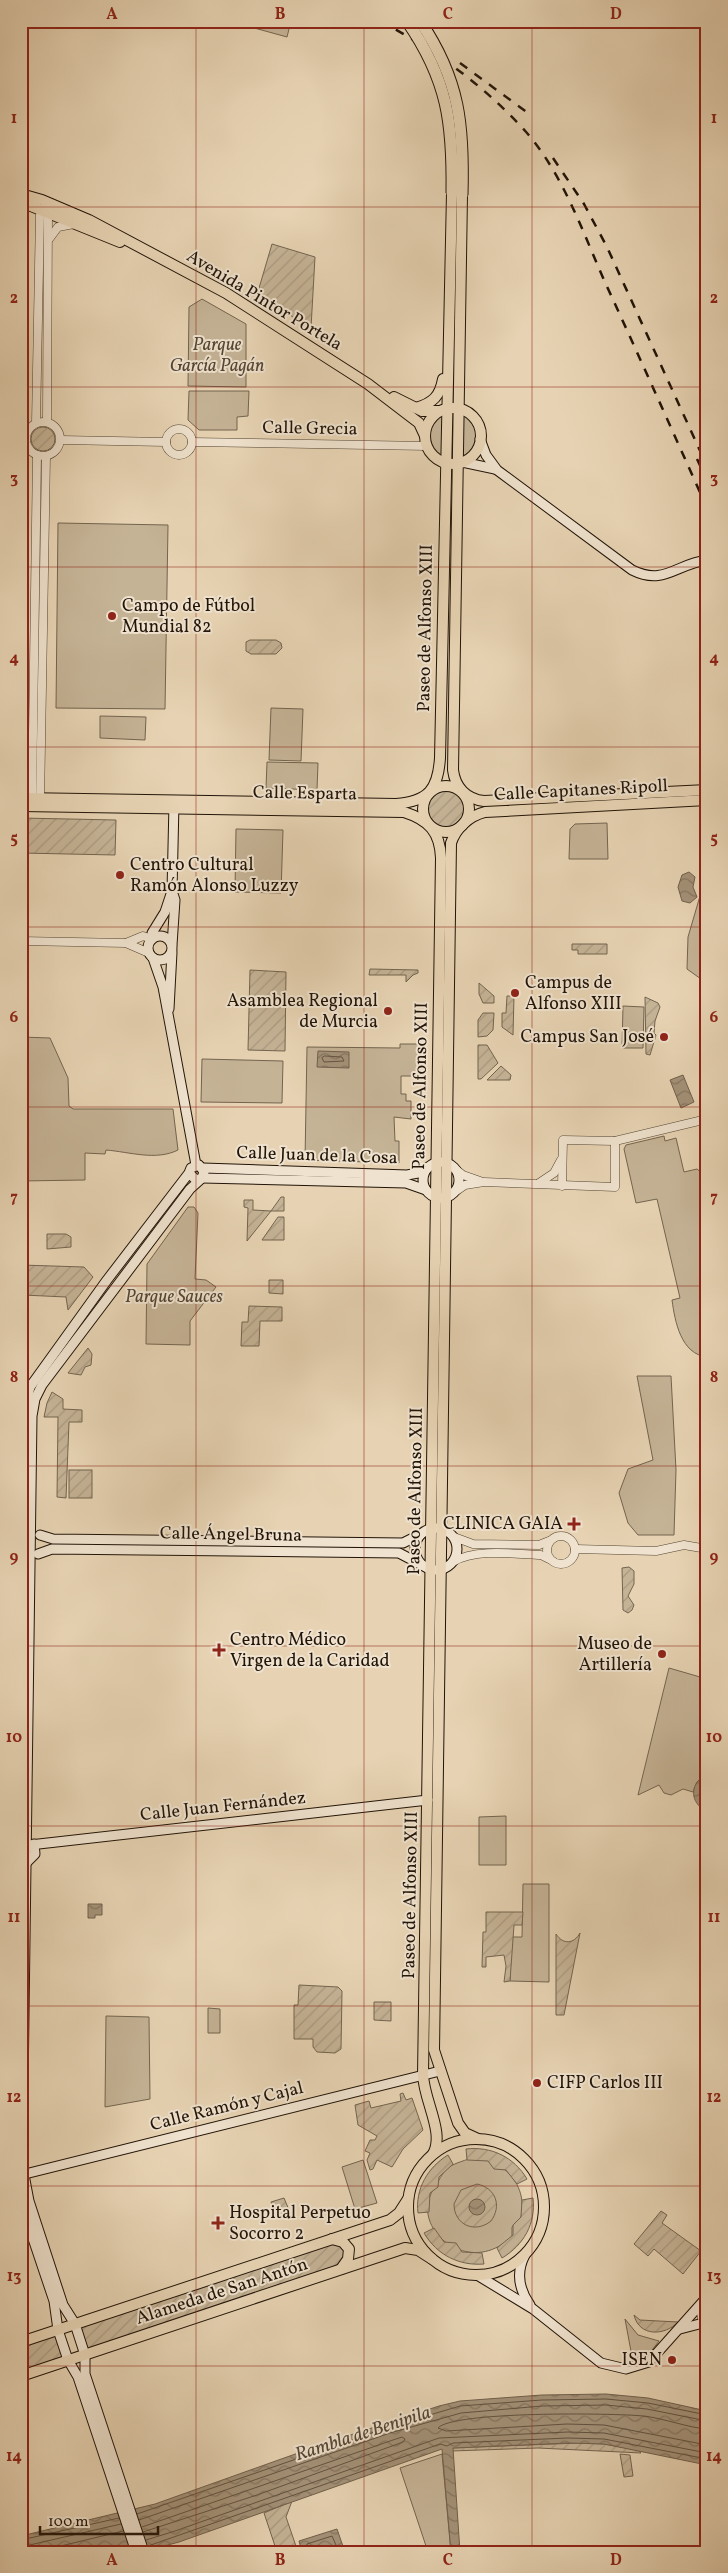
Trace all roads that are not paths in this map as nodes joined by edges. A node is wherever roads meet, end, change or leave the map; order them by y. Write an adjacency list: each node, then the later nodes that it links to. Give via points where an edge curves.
1 (407, 21): 3 (highway, bridge, via 427,53 446,103)
2 (420, 21): 3 (highway, bridge, via 437,48 457,100 462,134)
3 (457, 194): 9 (main road); 12 (main road, Paseo de Alfonso XIII)
4 (21, 195): 6 (main road); 7 (main road, Avenida Pintor Portela, via 42,200)
5 (21, 202): 6 (main road)
6 (46, 209): 7 (main road); 8 (street); 15 (street, via 40,215)
7 (79, 221): 8 (street, via 58,227); 10 (main road, Avenida Pintor Portela, via 226,292)
8 (49, 241): 14 (street)
9 (448, 354): 11 (main road, via 439,395); 13 (main road, Paseo de Alfonso XIII)
10 (368, 384): 11 (main road, Avenida Pintor Portela); 19 (main road, Avenida Pintor Portela, via 419,423)
11 (416, 408): 13 (main road, Avenida Pintor Portela)
12 (459, 408): 13 (main road, Avenida Pintor Portela); 17 (main road, via 476,420); 25 (main road, Paseo de Alfonso XIII)
13 (443, 410): 19 (main road, via 428,422); 24 (main road, Paseo de Alfonso XIII)
14 (46, 422): 15 (street); 18 (street, via 56,427)
15 (36, 423): 16 (street)
16 (24, 439): 22 (street)
17 (480, 439): 25 (main road, via 473,455); 26 (main road)
18 (61, 440): 20 (street); 23 (street, via 56,450)
19 (426, 441): 21 (street, Calle Grecia); 24 (main road, Avenida Pintor Portela, via 433,456)
20 (166, 442): 21 (street, via 169,451 180,456 188,452); 21 (street, via 170,432 178,428 190,433)
21 (192, 442)
22 (37, 455): 23 (street); 34 (street)
23 (46, 456): 34 (street)
24 (446, 463): 25 (main road); 32 (main road, Paseo de Alfonso XIII, via 440,758 438,779)
25 (460, 463): 26 (main road); 31 (main road, Paseo de Alfonso XIII, via 454,770)
26 (497, 470): 28 (main road, via 632,570 650,577 663,576)
27 (707, 560): 28 (main road)
28 (690, 564): 29 (main road)
29 (707, 568)
30 (707, 790): 31 (main road, Calle Capitanes Ripoll, via 492,801 475,800)
31 (461, 791): 32 (main road, via 447,785); 37 (main road, via 470,810)
32 (430, 792): 35 (main road, Calle Esparta, via 415,801 396,804); 36 (main road, via 423,810)
33 (707, 800): 37 (main road, Calle Capitanes Ripoll, via 485,812 473,816)
34 (31, 802): 35 (main road)
35 (174, 805): 36 (main road, Calle Esparta, via 404,812); 38 (main road)
36 (431, 826): 37 (main road, via 448,832); 48 (main road, Paseo de Alfonso XIII, via 438,838 441,858)
37 (462, 826): 48 (main road, Paseo de Alfonso XIII, via 453,838 450,858)
38 (172, 891): 39 (main road); 42 (main road, via 175,900)
39 (152, 939): 41 (street, via 143,936); 42 (main road, via 164,936); 43 (main road, via 148,946)
40 (21, 941): 41 (street)
41 (126, 943): 43 (street)
42 (172, 948): 43 (main road, via 162,960); 44 (main road)
43 (151, 956): 44 (main road, via 161,977)
44 (169, 1017): 49 (main road)
45 (707, 1119): 46 (street)
46 (615, 1141): 47 (street, via 563,1140); 53 (street, via 615,1188)
47 (562, 1155): 52 (street, via 551,1176); 53 (street)
48 (441, 1165): 49 (main road, Calle Juan de la Cosa, via 407,1175); 51 (street); 55 (main road, via 423,1178); 56 (main road, Paseo de Alfonso XIII)
49 (200, 1173): 50 (main road, Calle Juan de la Cosa); 54 (main road); 57 (main road, via 191,1168 30,1387 23,1416)
50 (215, 1177): 54 (main road); 55 (main road, Calle Juan de la Cosa, via 406,1183)
51 (484, 1182): 52 (street); 56 (street, via 465,1185)
52 (532, 1184): 53 (street)
53 (562, 1186)
54 (190, 1189): 57 (main road, via 38,1392 32,1416)
55 (426, 1190): 56 (main road, Calle Juan de la Cosa)
56 (444, 1196): 58 (main road, Paseo de Alfonso XIII)
57 (25, 1527): 60 (main road); 65 (main road); 66 (main road)
58 (437, 1528): 59 (main road, Calle Ángel Bruna); 61 (main road); 69 (main road, Paseo de Alfonso XIII)
59 (421, 1534): 60 (main road, Calle Ángel Bruna, via 403,1543 53,1539); 69 (main road, via 415,1548 416,1557)
60 (40, 1535): 66 (main road, via 42,1545)
61 (454, 1537): 62 (street, via 473,1544 539,1545); 68 (main road, via 458,1548)
62 (549, 1541): 63 (street, via 564,1536); 67 (street, via 546,1550)
63 (575, 1549): 64 (street, via 656,1550 684,1544); 67 (street, via 572,1558 563,1564)
64 (707, 1549)
65 (21, 1556)
66 (30, 1558): 69 (main road, Calle Ángel Bruna, via 52,1549 399,1553); 73 (main road)
67 (550, 1559): 68 (street, via 541,1555 473,1554)
68 (453, 1562): 69 (main road)
69 (431, 1568): 70 (main road, Paseo de Alfonso XIII); 71 (main road, Paseo de Alfonso XIII)
70 (439, 1656): 71 (main road); 74 (main road, Paseo de Alfonso XIII, via 434,2050)
71 (430, 1667): 72 (main road, Paseo de Alfonso XIII)
72 (428, 1800): 73 (main road, Calle Juan Fernández); 75 (main road, Paseo de Alfonso XIII)
73 (27, 1845): 78 (main road)
74 (440, 2071): 75 (main road, Calle Ramón y Cajal); 76 (main road, Paseo de Alfonso XIII, via 460,2126 469,2136)
75 (424, 2075): 77 (main road, Paseo de Alfonso XIII, via 424,2090 438,2134); 78 (main road, Calle Ramón y Cajal)
76 (478, 2139): 77 (main road, via 457,2142); 82 (main road, via 496,2141 516,2151 529,2164 540,2183 544,2218 537,2238)
77 (433, 2154): 79 (main road, via 418,2172)
78 (22, 2175): 89 (main road, via 63,2305)
79 (410, 2192): 81 (main road, Alameda de San Antón, via 404,2206 393,2218); 83 (main road, via 412,2228)
80 (21, 2203): 91 (main road, via 54,2301)
81 (331, 2239): 84 (main road, via 343,2242 349,2249 348,2259); 89 (main road, Alameda de San Antón)
82 (525, 2255): 85 (main road, via 504,2270); 87 (main road, via 519,2278)
83 (432, 2259): 84 (main road, Alameda de San Antón, via 421,2251 407,2248); 85 (main road, via 452,2271)
84 (341, 2269): 94 (main road, Alameda de San Antón)
85 (477, 2275): 87 (main road)
86 (705, 2299): 88 (street); 90 (main road)
87 (533, 2309): 90 (main road, via 601,2364 615,2368 631,2369 649,2362)
88 (700, 2323): 90 (main road); 92 (street)
89 (75, 2324): 91 (main road, Alameda de San Antón); 94 (main road)
90 (679, 2329)
91 (58, 2330): 93 (main road, Alameda de San Antón); 95 (main road)
92 (706, 2340)
93 (21, 2342)
94 (85, 2354): 95 (main road, Alameda de San Antón); 97 (main road, via 85,2374)
95 (68, 2360): 96 (main road, Alameda de San Antón); 97 (main road, via 78,2376)
96 (21, 2376)
97 (118, 2487): 98 (main road); 99 (main road)
98 (136, 2552)
99 (144, 2552)

